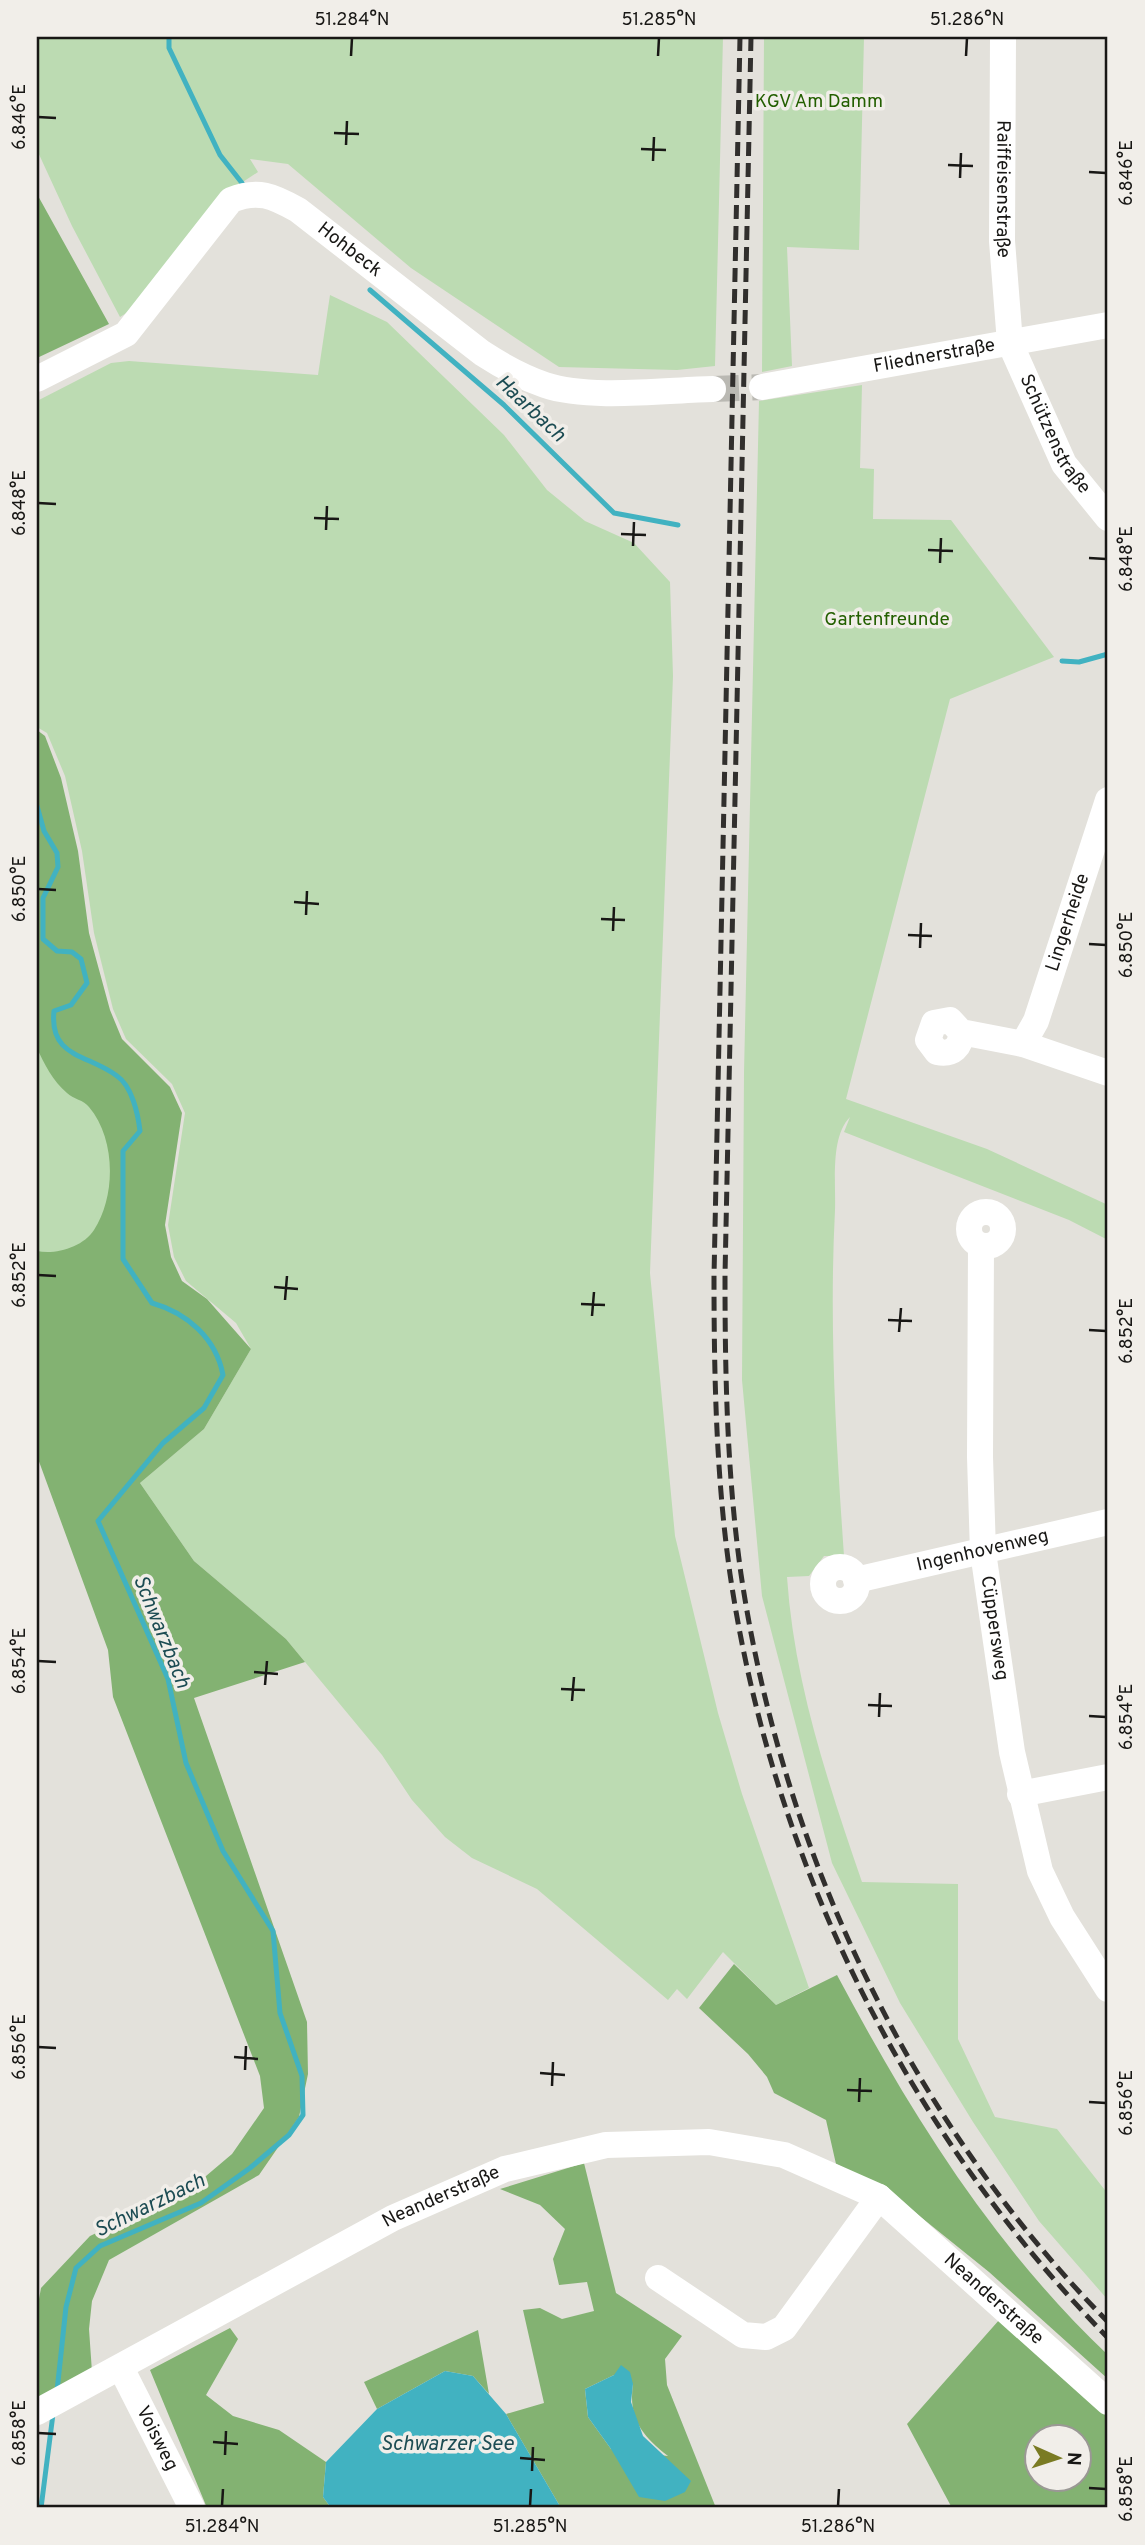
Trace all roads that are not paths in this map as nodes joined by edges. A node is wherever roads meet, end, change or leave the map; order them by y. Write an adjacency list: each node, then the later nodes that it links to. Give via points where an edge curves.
1 (1003, 37): 3 (street, Raiffeisenstraße, via 1002,241)
2 (1108, 325): 3 (street, Fliednerstraße)
3 (1010, 343): 5 (street, Fliednerstraße); 7 (street, Schützenstraße, via 1064,464)
4 (37, 379): 6 (street, Hohbeck, via 126,334 231,201 249,193 264,193 298,210 510,371 548,386 602,392)
5 (762, 387)
6 (713, 389)
7 (1108, 518)
8 (1108, 800): 10 (street, Lingerheide, via 1036,1021)
9 (961, 1032): 10 (street)
10 (1023, 1044): 11 (street)
11 (1108, 1073)
12 (981, 1246): 14 (street, Cüppersweg)
13 (1108, 1522): 14 (street, Ingenhovenweg)
14 (983, 1552): 15 (street, Ingenhovenweg); 17 (street, Cüppersweg)
15 (856, 1580)
16 (1108, 1777): 17 (street)
17 (1020, 1794): 18 (street, Cüppersweg, via 1040,1871 1062,1917)
18 (1108, 1989)
19 (879, 2197): 20 (street, via 784,2328 766,2337 743,2335); 21 (street, Neanderstraße, via 784,2155 709,2142 606,2145 555,2156 505,2169 393,2218); 22 (street, Neanderstraße)
20 (658, 2278)
21 (121, 2368): 23 (street, Neanderstraße); 24 (street, Voisweg)
22 (1108, 2402)
23 (38, 2412)
24 (192, 2508)

